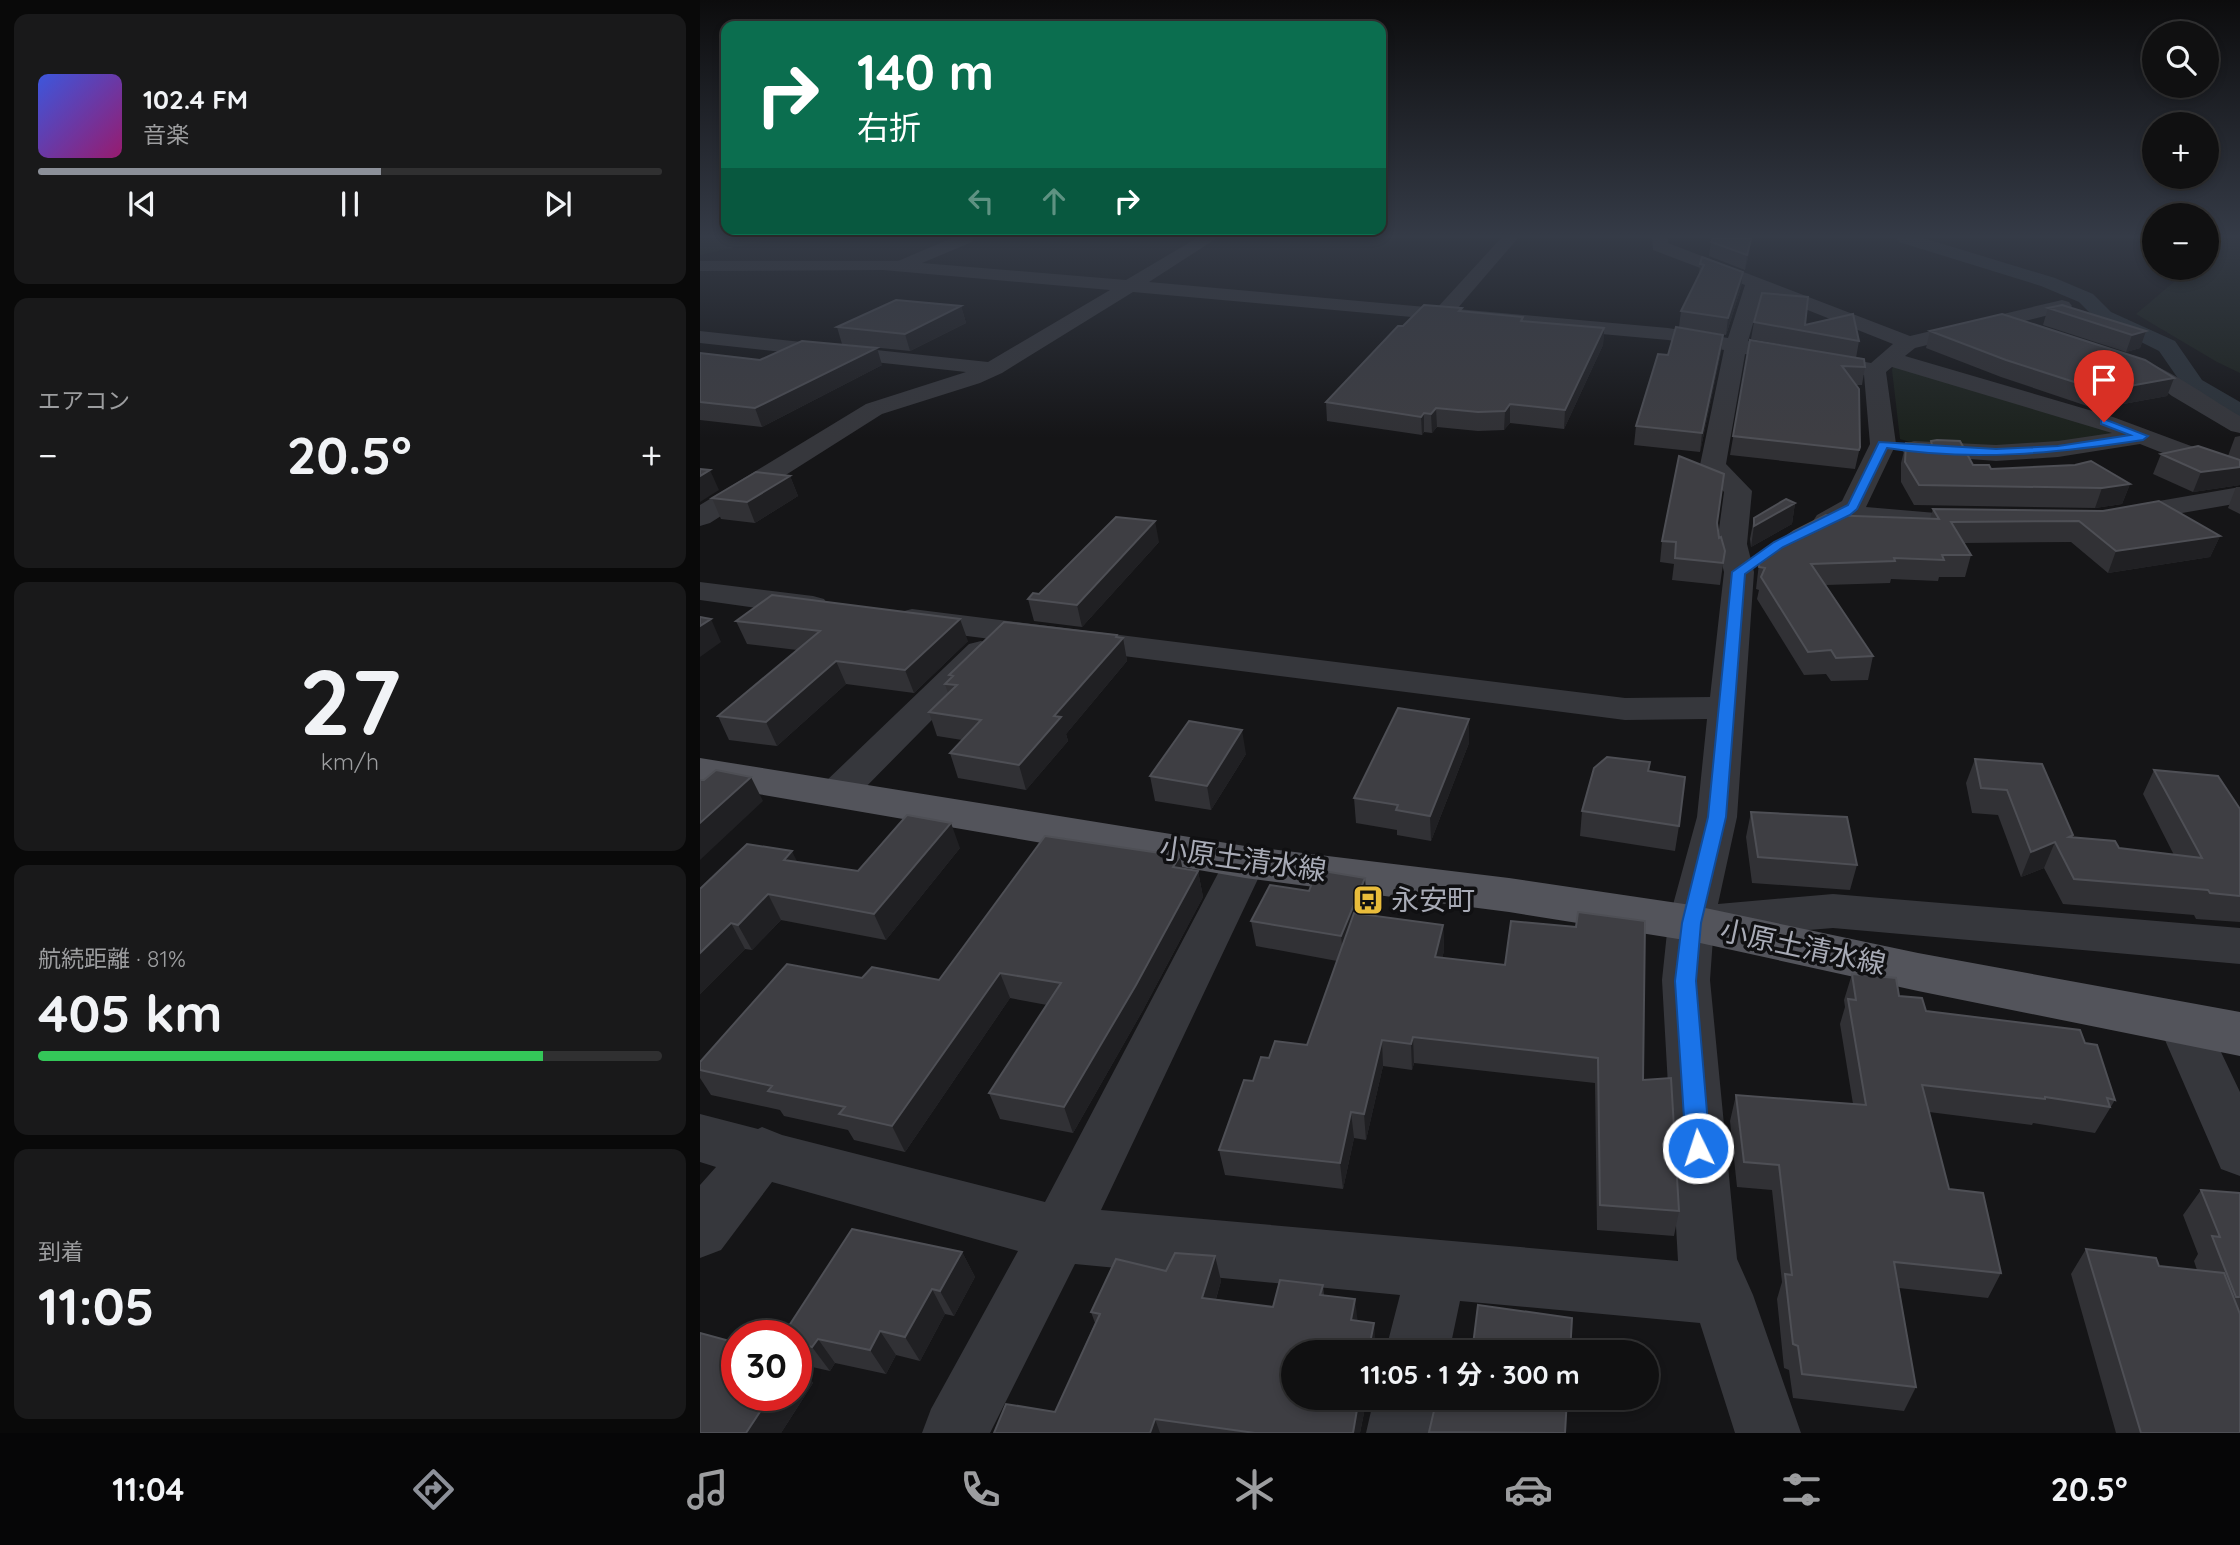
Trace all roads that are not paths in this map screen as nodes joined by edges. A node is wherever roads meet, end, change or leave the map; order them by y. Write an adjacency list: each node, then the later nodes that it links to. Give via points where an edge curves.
1 (1096, 305): 15 (street)
2 (1339, 305): 7 (street)
3 (1450, 305): 7 (street)
4 (1748, 305): 12 (street)
5 (1811, 305): 11 (street)
6 (2062, 306): 8 (street)
7 (1442, 314): 12 (street, via 1668,334)
8 (2002, 321): 9 (street); 11 (street)
9 (2040, 334)
10 (700, 337): 15 (street)
11 (1908, 343): 14 (street)
12 (1736, 345): 14 (street); 32 (street, via 1713,465 1738,491 1732,544 1749,565)
13 (2104, 355): 16 (street, via 2155,372)
14 (1883, 365): 17 (street); 18 (street)
15 (994, 368): 21 (street, via 874,410)
16 (2240, 426)
17 (2143, 436): 18 (street, via 1996,453); 19 (street)
18 (1883, 444): 23 (street, via 1853,506)
19 (2240, 473)
20 (707, 479): 21 (street)
21 (756, 483): 24 (street)
22 (2240, 495): 26 (street)
23 (1845, 513): 25 (street); 27 (street)
24 (700, 517)
25 (1951, 519)
26 (2095, 520)
27 (1801, 534)
28 (700, 591): 29 (street)
29 (837, 609)
30 (878, 615): 31 (street)
31 (1002, 631): 32 (street, via 1625,709); 34 (street)
32 (1728, 708): 36 (street, via 1717,817)
33 (700, 771): 34 (main road, 小原土清水線)
34 (838, 792): 35 (main road, 小原土清水線)
35 (1245, 862): 36 (main road, 小原土清水線); 44 (street)
36 (1691, 923): 37 (street, via 1833,911); 38 (main road, 小原土清水線); 46 (street, via 1686,981 1707,1259)
37 (2240, 946)
38 (2183, 1024): 39 (main road, 小原土清水線); 41 (street)
39 (2240, 1034)
40 (700, 1138): 42 (street)
41 (2240, 1151)
42 (762, 1152): 43 (street); 44 (street)
43 (700, 1230)
44 (1059, 1234): 45 (street); 49 (street)
45 (1437, 1269): 46 (street); 47 (street)
46 (1722, 1295): 51 (street)
47 (1421, 1340)
48 (1404, 1410): 50 (street)
49 (955, 1433)
50 (1399, 1433)
51 (1768, 1433)

